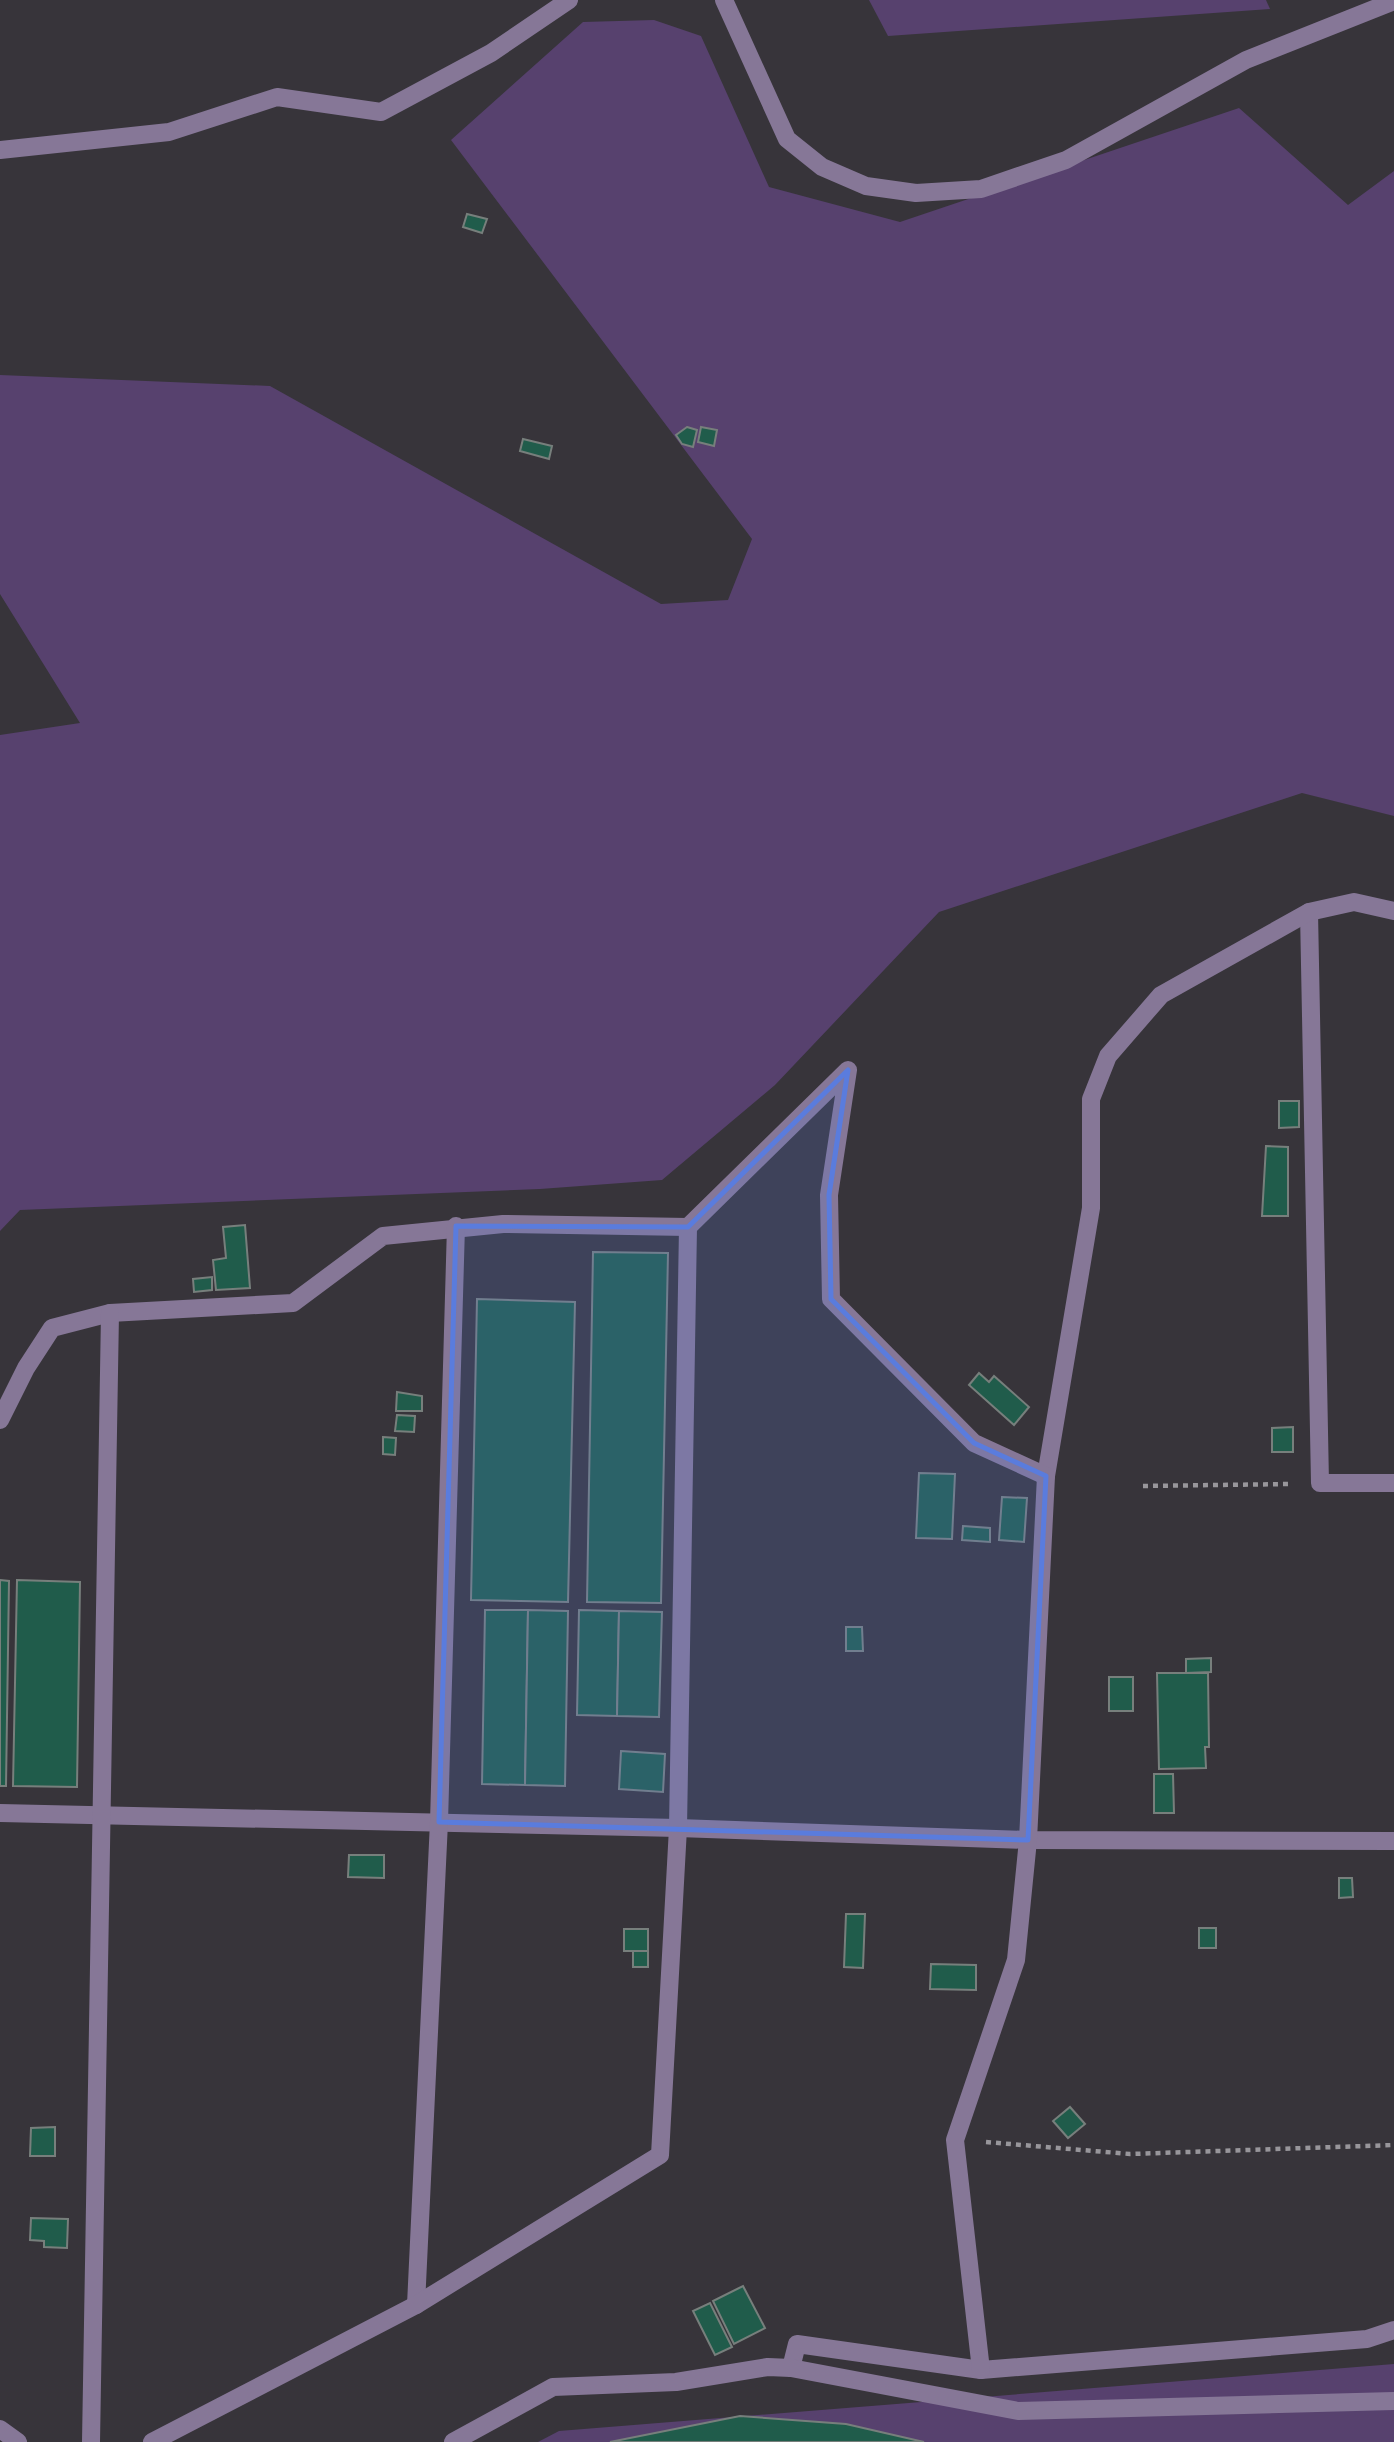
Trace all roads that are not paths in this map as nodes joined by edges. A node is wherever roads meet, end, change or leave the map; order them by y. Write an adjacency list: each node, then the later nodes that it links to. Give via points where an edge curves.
1 (569, 0): 4 (street, via 491,53 381,112 277,97 169,132)
2 (724, 0): 3 (street, via 787,139 822,167 866,186 916,193 981,189 1066,160 1246,60)
3 (1394, 1)
4 (0, 150)
5 (1394, 911): 6 (street, via 1354,902)
6 (1309, 912): 11 (street, via 1161,995 1108,1056 1091,1099 1091,1208); 12 (street, via 1320,1483)
7 (456, 1226): 8 (street); 9 (street, via 383,1237 293,1303); 15 (street)
8 (688, 1227): 11 (street, via 848,1070 829,1195 831,1299 974,1443); 16 (street)
9 (110, 1314): 10 (street, via 52,1328); 14 (street)
10 (0, 1420)
11 (1046, 1476): 17 (street)
12 (1394, 1483)
13 (0, 1813): 14 (street)
14 (102, 1814): 15 (street); 26 (street)
15 (439, 1822): 16 (street); 19 (street)
16 (678, 1828): 17 (street); 19 (street, via 660,2155)
17 (1028, 1840): 18 (street); 22 (street, via 1016,1960 955,2140)
18 (1394, 1841)
19 (416, 2305): 27 (street)
20 (1394, 2330): 22 (street, via 1367,2339)
21 (791, 2368): 22 (street, via 797,2344); 23 (street, via 1018,2411); 28 (street, via 768,2367 676,2382 553,2387)
22 (981, 2370)
23 (1394, 2400)
24 (0, 2429): 25 (street)
25 (18, 2442)
26 (91, 2442)
27 (152, 2442)
28 (453, 2442)

